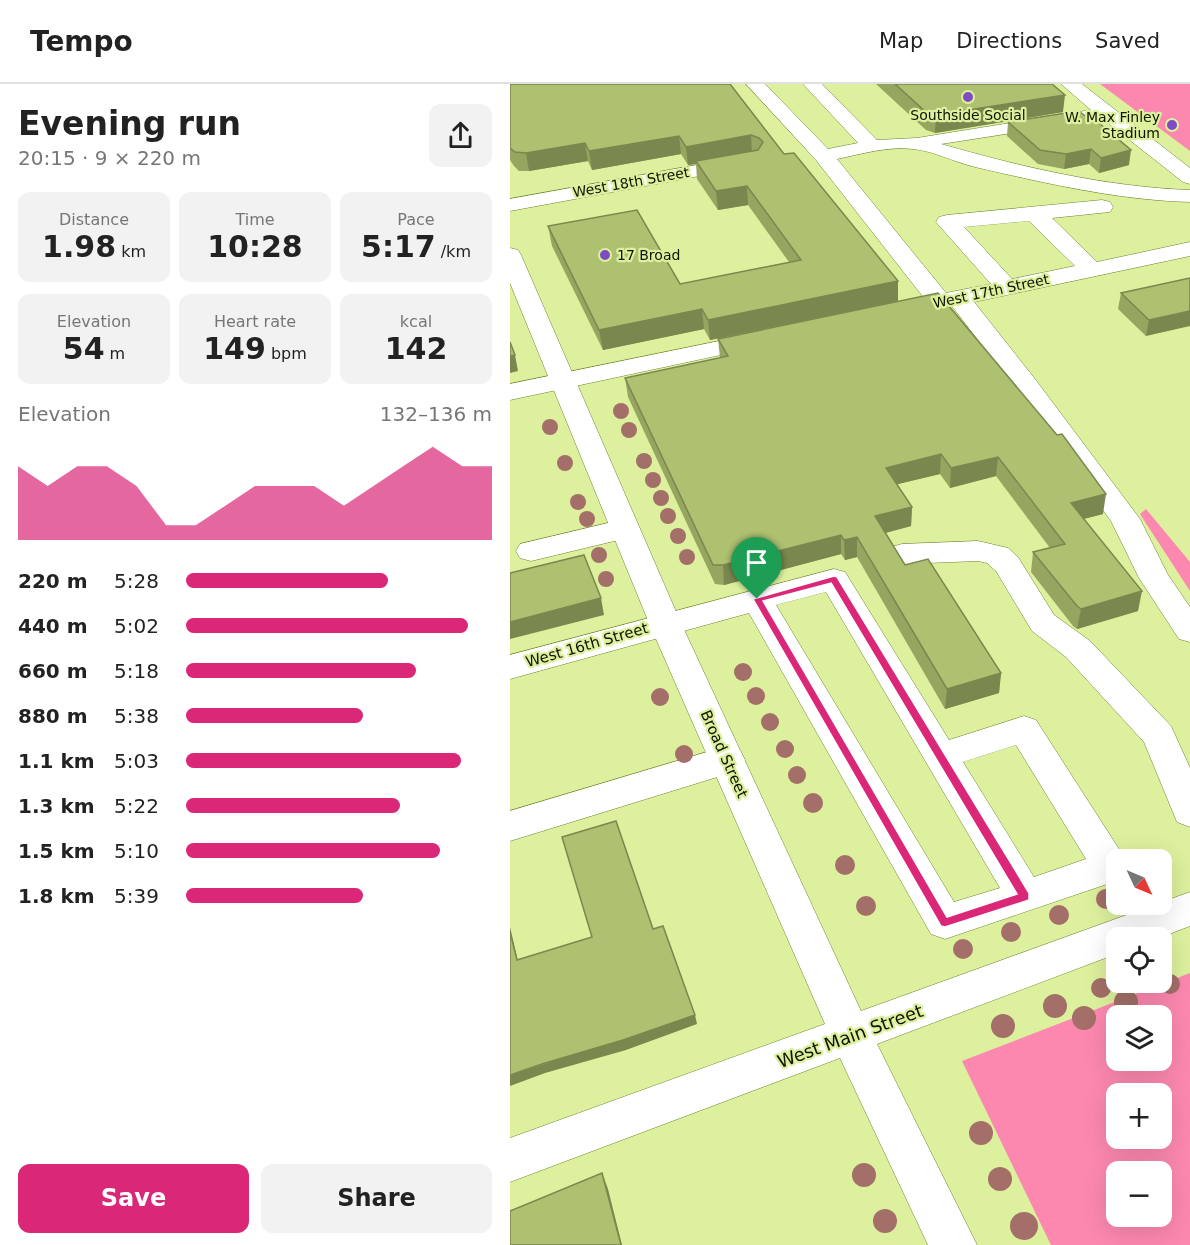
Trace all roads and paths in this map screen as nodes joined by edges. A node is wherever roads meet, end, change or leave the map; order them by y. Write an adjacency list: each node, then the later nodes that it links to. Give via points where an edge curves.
1 (755, 84): 7 (main road)
2 (812, 84): 6 (main road)
3 (1070, 84): 4 (main road)
4 (1106, 113): 5 (main road); 9 (main road)
5 (914, 143): 6 (main road); 10 (main road, via 1064,180 1155,195)
6 (872, 146): 7 (main road)
7 (822, 156): 18 (main road)
8 (752, 162): 11 (main road, West 18th Street)
9 (1190, 178)
10 (1190, 196)
11 (510, 205)
12 (1102, 207): 13 (main road)
13 (1035, 214): 16 (main road); 17 (main road, via 947,222)
14 (1190, 249): 16 (main road, West 17th Street)
15 (513, 267): 21 (main road, Broad Street)
16 (1092, 270): 17 (main road, West 17th Street)
17 (1006, 288): 18 (main road, West 17th Street)
18 (949, 300): 19 (main road, West 17th Street); 28 (main road, via 1125,519 1154,578)
19 (883, 314)
20 (791, 333): 21 (main road)
21 (564, 381): 22 (main road); 23 (main road, Broad Street)
22 (510, 392)
23 (625, 529): 24 (main road); 27 (main road, Broad Street)
24 (531, 551)
25 (902, 554): 32 (main road, via 978,551 997,555 1007,564 1043,623 1078,649 1159,735)
26 (757, 599): 27 (main road, West 16th Street); 30 (main road, West 16th Street, via 834,579); 34 (main road, via 945,922)
27 (665, 623): 29 (main road, West 16th Street); 31 (main road, Broad Street)
28 (1190, 631)
29 (510, 667)
30 (940, 756): 34 (main road); 34 (main road, via 1024,729 1111,867)
31 (727, 760): 33 (main road); 36 (main road, Broad Street)
32 (1190, 812)
33 (510, 826)
34 (1025, 896)
35 (1190, 909): 36 (main road, West Main Street)
36 (851, 1036): 37 (main road, West Main Street); 38 (main road, Broad Street)
37 (510, 1160)
38 (953, 1245)

